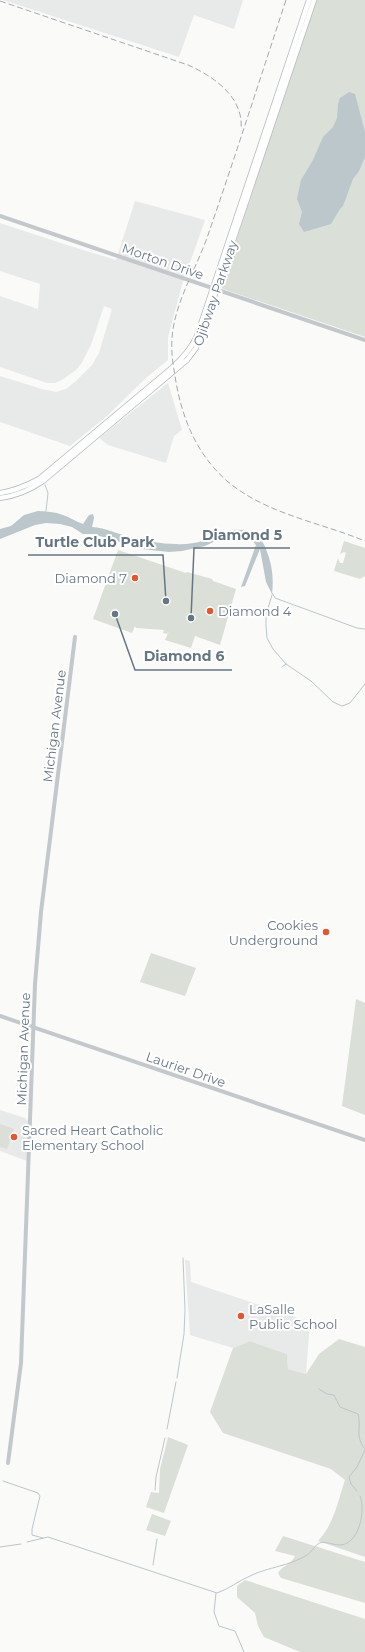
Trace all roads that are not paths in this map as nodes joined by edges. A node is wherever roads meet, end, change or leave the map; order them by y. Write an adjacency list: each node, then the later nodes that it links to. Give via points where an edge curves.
1 (309, 0): 4 (main road, Ojibway Parkway)
2 (314, 0): 4 (main road, Ojibway Parkway)
3 (0, 216): 4 (street, Morton Drive)
4 (215, 289): 5 (street, Morton Drive); 6 (main road, Ojibway Parkway, via 197,336 185,356 38,479 24,487); 7 (main road, Ojibway Parkway, via 196,348 187,360 43,481 18,494)
5 (365, 340)
6 (0, 493)
7 (0, 498)
8 (75, 638): 10 (street, Michigan Avenue, via 41,912)
9 (0, 1016): 10 (street, Laurier Drive)
10 (34, 1027): 11 (street, Laurier Drive); 12 (street, Michigan Avenue, via 21,1363)
11 (365, 1140)
12 (8, 1463)

